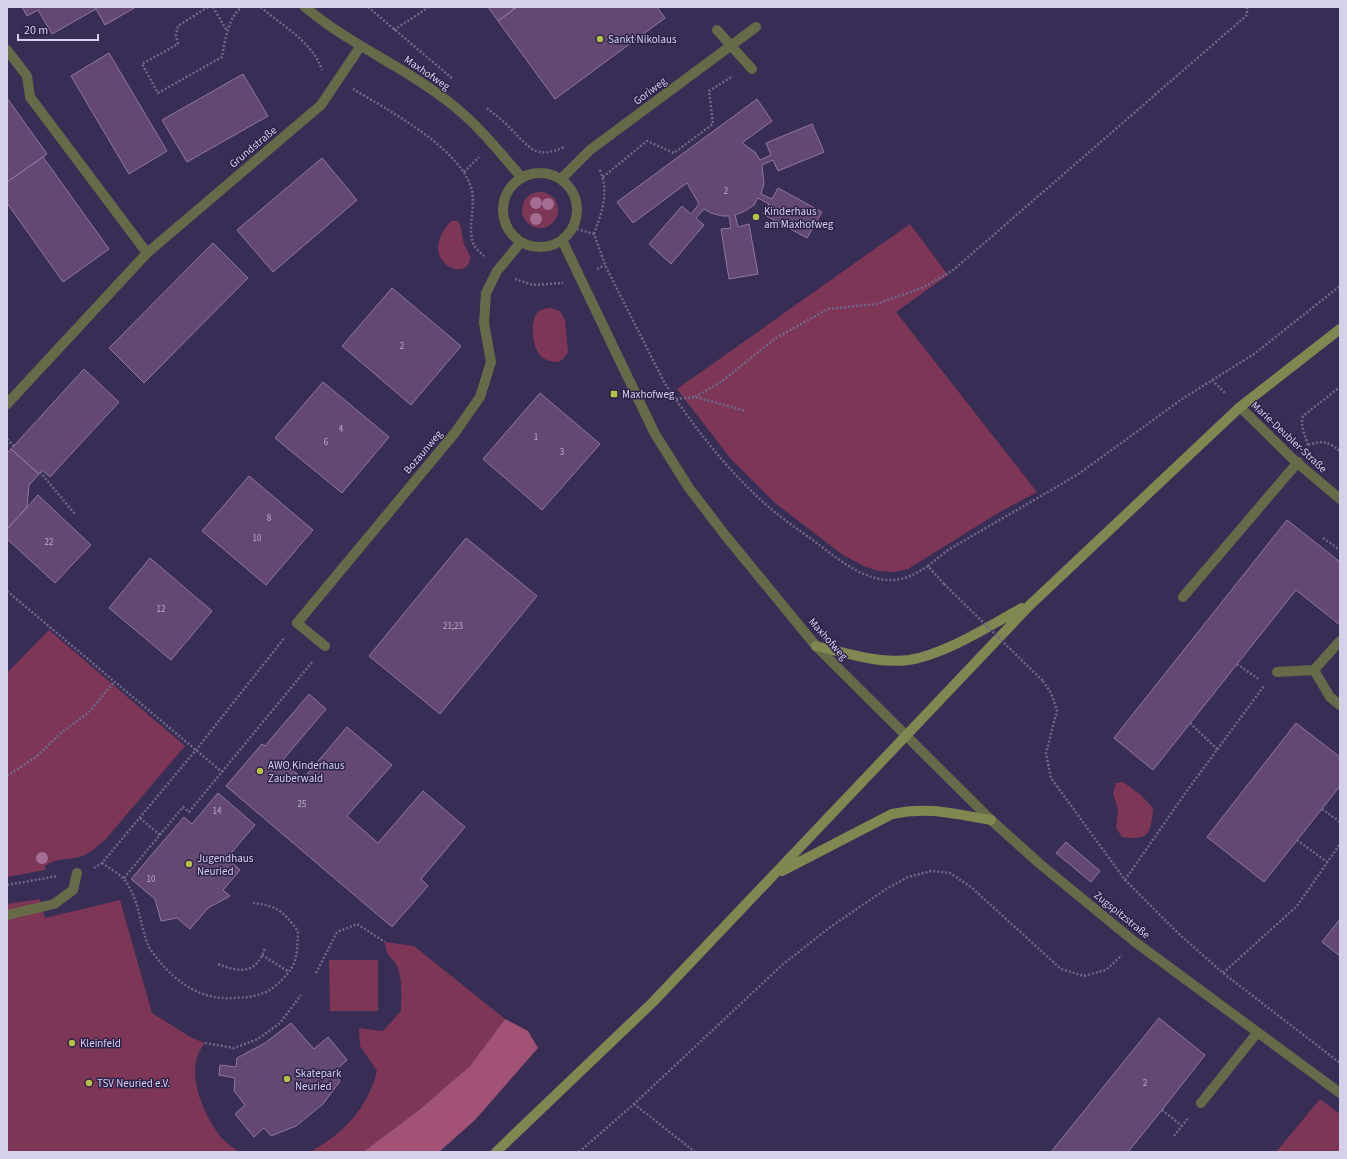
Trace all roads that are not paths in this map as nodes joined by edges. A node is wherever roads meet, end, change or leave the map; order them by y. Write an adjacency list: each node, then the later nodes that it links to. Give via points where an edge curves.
1 (304, 7): 5 (street, Maxhofweg)
2 (756, 27): 4 (street, Goriweg)
3 (717, 30): 4 (street)
4 (731, 46): 7 (street); 9 (street, Goriweg, via 590,150)
5 (360, 47): 8 (street, Maxhofweg, via 404,71 455,107 493,144); 12 (street, Grundstraße, via 321,105)
6 (7, 50): 12 (street, via 27,76 30,97)
7 (750, 67)
8 (522, 178): 9 (street, via 544,173); 11 (street, via 512,186 503,210 512,234)
9 (560, 178): 10 (street, via 572,191 577,203 573,227)
10 (562, 240): 11 (street, via 542,247); 22 (street, Maxhofweg, via 655,434 685,481 725,535)
11 (521, 242): 21 (street, Bozaunweg, via 497,271 486,292 484,323 491,362 480,397 454,434 297,623)
12 (147, 253): 14 (street, Grundstraße)
13 (1340, 329): 15 (street)
14 (7, 404)
15 (1240, 407): 16 (street, Marie-Deubler-Straße); 19 (street)
16 (1296, 462): 17 (street, Marie-Deubler-Straße); 18 (street)
17 (1340, 499)
18 (1183, 597)
19 (1030, 605): 22 (street, via 938,652 909,660 882,660); 26 (street)
20 (1340, 641): 23 (street)
21 (325, 646)
22 (816, 646): 26 (street, Maxhofweg)
23 (1314, 670): 24 (street); 25 (street, via 1330,697)
24 (1277, 672)
25 (1340, 705)
26 (906, 736): 27 (street, Zugspitzstraße); 29 (street)
27 (991, 820): 29 (street, via 936,810 912,810 892,814); 31 (street, Zugspitzstraße, via 1135,942)
28 (77, 873): 30 (street, via 73,890 54,904)
29 (774, 875): 34 (street, via 653,1002)
30 (7, 915)
31 (1257, 1033): 32 (street, Zugspitzstraße); 33 (street)
32 (1340, 1092)
33 (1201, 1103)
34 (496, 1152)

